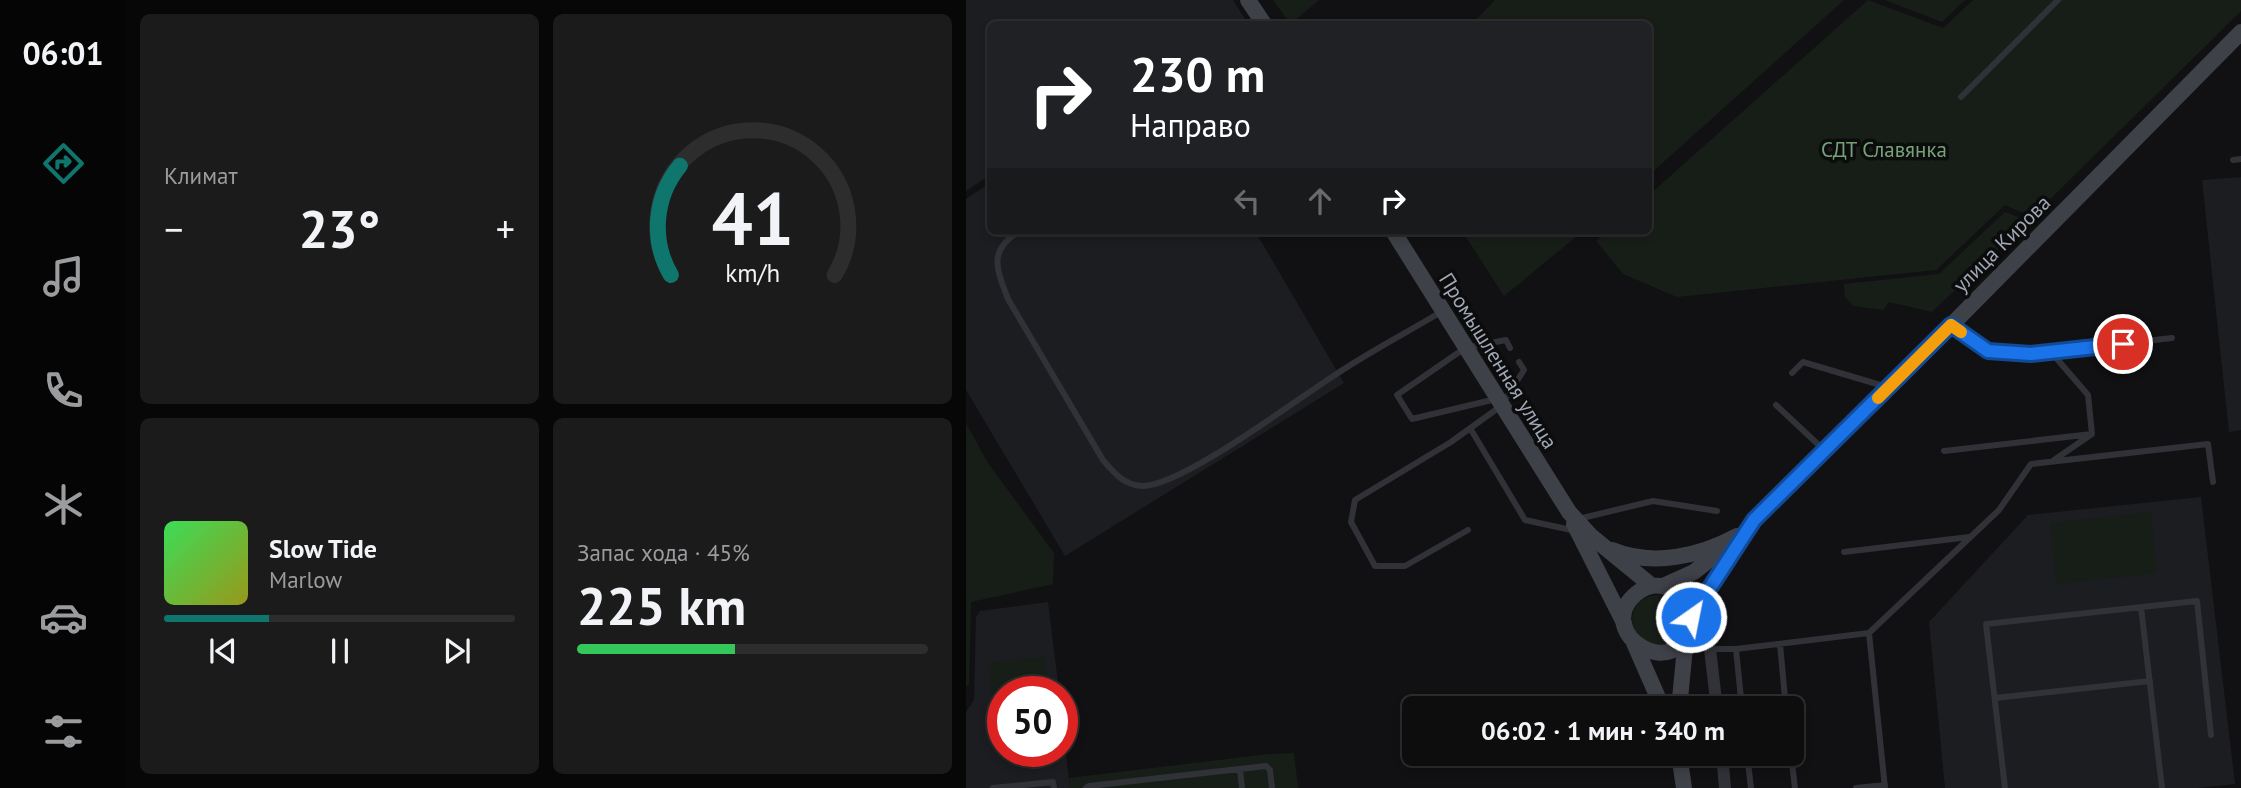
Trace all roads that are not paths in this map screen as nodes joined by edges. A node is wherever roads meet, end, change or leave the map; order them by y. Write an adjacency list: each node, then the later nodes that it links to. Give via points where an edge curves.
1 (1248, 0): 3 (main road)
2 (2058, 0): 5 (lane)
3 (1262, 21)
4 (2241, 32): 9 (main road, улица Кирова)
5 (1961, 97)
6 (1013, 235): 8 (lane, via 998,251 997,271 1009,299 1103,460 1118,478 1140,486 1163,482 1195,467)
7 (1395, 235): 8 (main road, Промышленная улица)
8 (1442, 311): 11 (main road, Промышленная улица)
9 (1951, 325): 13 (lane, via 1988,351); 16 (main road, улица Кирова)
10 (2172, 338): 13 (lane)
11 (1465, 348): 12 (lane, via 1506,340); 17 (main road, Промышленная улица); 17 (lane, via 1397,395 1412,419)
12 (1510, 348)
13 (2051, 352): 20 (lane, via 2088,395)
14 (1519, 362): 17 (lane, via 1524,370)
15 (1792, 373): 16 (lane, via 1803,362)
16 (1889, 387): 21 (main road, улица Кирова)
17 (1499, 402): 19 (lane); 27 (main road, Промышленная улица)
18 (1776, 405): 21 (lane)
19 (1470, 428): 27 (lane, via 1525,520); 28 (lane, via 1355,500 1351,523 1375,566 1405,566)
20 (2092, 434): 22 (lane); 23 (lane)
21 (1824, 451): 26 (main road, улица Кирова)
22 (1944, 451)
23 (2051, 462): 24 (lane, via 2208,444); 30 (lane, via 2031,464 2000,510)
24 (2213, 482)
25 (1717, 511): 27 (lane, via 1653,501)
26 (1754, 520): 29 (main road); 36 (main road, улица Кирова)
27 (1574, 521): 31 (main road); 35 (main road)
28 (1468, 530)
29 (1737, 536): 31 (main road, via 1685,556 1634,555); 33 (main road, via 1694,572)
30 (1971, 537): 32 (lane); 37 (lane)
31 (1602, 545): 33 (main road)
32 (1844, 552)
33 (1657, 586): 35 (main road, via 1642,589 1628,604); 36 (main road, via 1682,597)
34 (2141, 607): 42 (lane); 48 (lane, via 1986,624); 49 (lane, via 2197,601)
35 (1624, 625): 38 (main road)
36 (1689, 627): 38 (main road, via 1679,645 1661,653); 40 (street, via 1703,633); 44 (main road, улица Кирова)
37 (1869, 633): 39 (lane); 55 (lane)
38 (1634, 643): 43 (main road)
39 (1780, 644): 41 (lane); 47 (lane)
40 (1710, 649): 41 (lane); 45 (street)
41 (1736, 649): 46 (lane)
42 (2150, 681): 48 (lane); 67 (lane)
43 (1657, 696)
44 (1681, 696)
45 (1715, 696)
46 (1741, 696)
47 (1785, 696)
48 (1995, 698): 66 (lane)
49 (2211, 735)
50 (1681, 766): 61 (main road)
51 (1723, 766): 62 (street)
52 (1748, 766): 63 (lane)
53 (1792, 766): 64 (lane)
54 (1240, 769): 58 (lane); 59 (lane); 60 (lane, via 1268,767)
55 (1885, 787): 65 (lane)
56 (993, 788): 57 (lane, via 1053,782)
57 (1054, 788)
58 (1086, 788)
59 (1242, 788)
60 (1272, 788)
61 (1684, 788)
62 (1726, 788)
63 (1751, 788)
64 (1795, 788)
65 (1856, 788)
66 (2005, 788)
67 (2162, 788)

